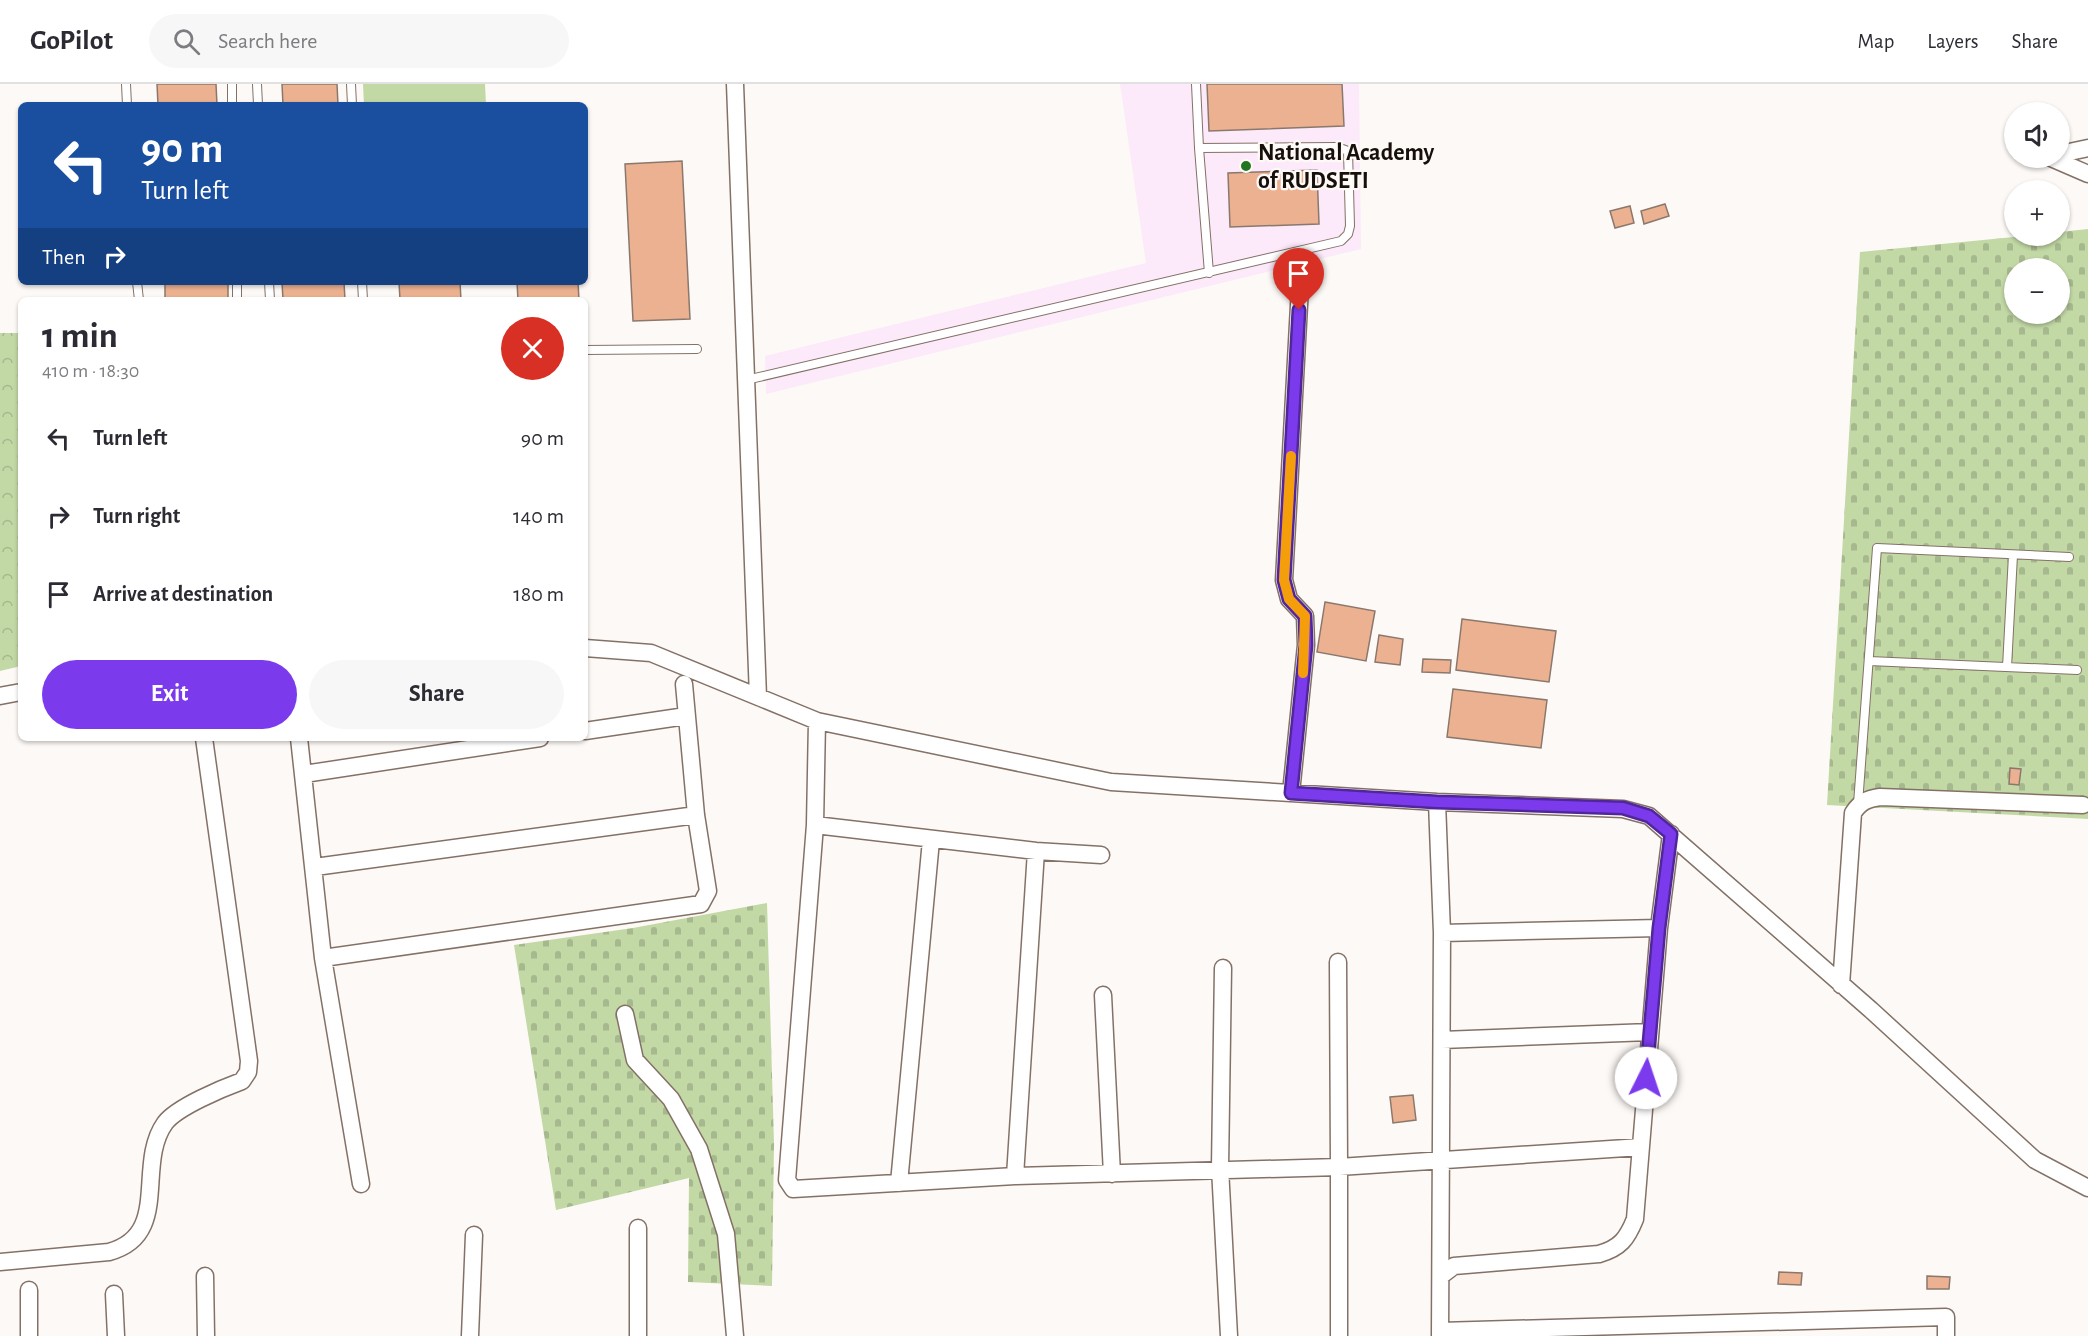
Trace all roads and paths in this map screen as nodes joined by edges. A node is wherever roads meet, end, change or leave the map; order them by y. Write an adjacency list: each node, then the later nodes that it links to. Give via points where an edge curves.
1 (126, 84): 7 (lane)
2 (231, 84): 8 (lane)
3 (257, 84): 9 (lane)
4 (351, 84): 10 (lane)
5 (735, 84): 20 (street)
6 (1196, 84): 11 (lane)
7 (127, 102)
8 (232, 102)
9 (258, 102)
10 (352, 102)
11 (1199, 148): 16 (lane); 16 (lane, via 1337,147 1348,151 1350,226 1341,241)
12 (2088, 148): 13 (street)
13 (2070, 152)
14 (2070, 166): 15 (street)
15 (2088, 174)
16 (1209, 273): 20 (lane)
17 (1300, 287): 38 (street, via 1284,580 1289,599 1305,616 1306,645)
18 (697, 349): 19 (lane)
19 (588, 350)
20 (746, 380): 30 (street)
21 (2013, 555): 22 (lane); 24 (lane, via 1877,548); 25 (lane)
22 (2069, 557)
23 (588, 648): 30 (street, via 651,653)
24 (1869, 661): 25 (lane); 40 (lane)
25 (2007, 667): 26 (lane)
26 (2077, 670)
27 (684, 684): 31 (street)
28 (18, 693): 29 (street)
29 (0, 696)
30 (758, 697): 32 (street)
31 (686, 716): 33 (street); 42 (street)
32 (817, 721): 38 (street, via 1111,782); 43 (street)
33 (588, 731)
34 (204, 741): 70 (street, via 248,1072 242,1081 166,1121 158,1136 145,1228 134,1242 109,1252)
35 (299, 741): 37 (street)
36 (520, 741): 37 (street)
37 (304, 774): 48 (street)
38 (1291, 793): 39 (street)
39 (1437, 802): 44 (street, via 1623,808 1649,816); 50 (street)
40 (1858, 805): 41 (street, via 1880,797); 54 (street, via 1853,813)
41 (2086, 805)
42 (696, 815): 48 (street); 51 (street, via 708,891 702,904)
43 (815, 825): 45 (street); 65 (street, via 787,1180 793,1189)
44 (1671, 834): 49 (street); 54 (street)
45 (931, 840): 46 (street); 65 (street)
46 (1036, 851): 47 (street); 64 (street)
47 (1101, 855)
48 (315, 867): 51 (street)
49 (1659, 928): 50 (street); 57 (street)
50 (1442, 933): 58 (street)
51 (323, 958): 66 (street)
52 (1338, 962): 61 (street)
53 (1223, 968): 62 (street)
54 (1841, 985): 67 (street, via 2035,1160)
55 (1103, 995): 63 (street)
56 (625, 1014): 81 (street, via 635,1060 672,1099 699,1149 726,1234)
57 (1650, 1032): 58 (street); 59 (street)
58 (1442, 1040): 60 (street)
59 (1641, 1147): 60 (street); 72 (street, via 1635,1219 1627,1238 1615,1249 1599,1254 1454,1266)
60 (1442, 1160): 61 (street); 72 (street)
61 (1339, 1167): 62 (street); 83 (street)
62 (1220, 1168): 63 (street); 82 (street)
63 (1112, 1174): 64 (street)
64 (1015, 1176): 65 (street)
65 (898, 1183)
66 (361, 1184)
67 (2088, 1188)
68 (638, 1228): 80 (street)
69 (474, 1235): 79 (street)
70 (0, 1262)
71 (205, 1275): 78 (street)
72 (1442, 1275): 75 (street)
73 (29, 1290): 76 (street)
74 (114, 1294): 77 (street)
75 (1440, 1333): 84 (street, via 1946,1317)
76 (29, 1336)
77 (116, 1336)
78 (206, 1336)
79 (471, 1336)
80 (638, 1336)
81 (735, 1336)
82 (1229, 1336)
83 (1339, 1336)
84 (1946, 1336)

